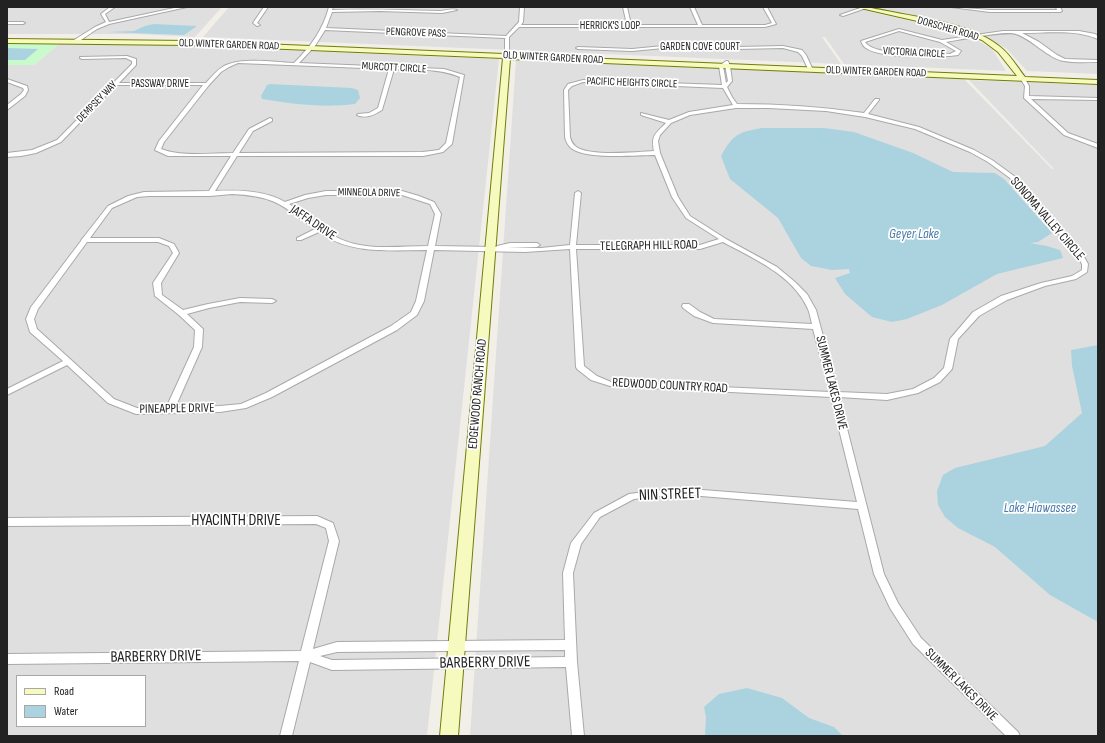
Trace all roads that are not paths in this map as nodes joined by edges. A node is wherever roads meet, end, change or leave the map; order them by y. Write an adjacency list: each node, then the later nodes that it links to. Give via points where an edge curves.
1 (113, 7): 16 (street, via 103,14)
2 (185, 7): 16 (street)
3 (266, 7): 17 (street, via 254,23)
4 (522, 7): 18 (street)
5 (625, 7): 19 (street)
6 (692, 7): 20 (street)
7 (765, 7): 20 (street, HERRICK'S LOOP, via 774,24)
8 (954, 7): 9 (street, via 990,11 1060,11)
9 (1058, 7)
10 (861, 8): 13 (street); 23 (main road, DORSCHER ROAD)
11 (331, 9): 12 (street); 21 (street)
12 (455, 10)
13 (842, 15)
14 (7, 23): 15 (street)
15 (23, 23)
16 (108, 23): 27 (street)
17 (258, 25)
18 (519, 26): 19 (street, HERRICK'S LOOP); 24 (street)
19 (629, 26): 20 (street, HERRICK'S LOOP)
20 (701, 26)
21 (325, 29): 24 (street, PENGROVE PASS); 30 (street)
22 (1015, 32): 23 (street, VICTORIA CIRCLE); 26 (street, VICTORIA CIRCLE, via 1079,32); 34 (street, via 1064,60)
23 (974, 35): 29 (street, VICTORIA CIRCLE); 39 (main road, DORSCHER ROAD, via 1000,50)
24 (507, 37): 32 (street)
25 (7, 38): 27 (main road, OLD WINTER GARDEN ROAD)
26 (1098, 38)
27 (78, 39): 28 (main road, OLD WINTER GARDEN ROAD); 30 (main road, OLD WINTER GARDEN ROAD)
28 (7, 41)
29 (942, 41): 29 (street, VICTORIA CIRCLE, via 899,30 863,41 869,49 884,52 950,55 959,51)
30 (314, 46): 32 (main road, OLD WINTER GARDEN ROAD); 35 (street)
31 (578, 48): 38 (street, GARDEN COVE COURT, via 632,50 674,46 783,47 800,51)
32 (507, 54): 36 (main road, OLD WINTER GARDEN ROAD); 69 (main road, EDGEWOOD RANCH ROAD)
33 (82, 58): 43 (street, DEMPSEY WAY, via 127,57 134,60 134,64)
34 (1098, 61)
35 (295, 64): 37 (street, MURCOTT CIRCLE); 44 (street, MURCOTT CIRCLE, via 238,62 226,66)
36 (725, 65): 38 (main road, OLD WINTER GARDEN ROAD); 45 (street, via 730,81)
37 (392, 68): 52 (street, via 380,109 370,115); 59 (street, MURCOTT CIRCLE, via 444,70 462,76 448,144 441,150 423,154)
38 (810, 68): 39 (main road, OLD WINTER GARDEN ROAD)
39 (1020, 77): 40 (main road, OLD WINTER GARDEN ROAD); 42 (main road, OLD WINTER GARDEN ROAD); 46 (street, via 1027,86)
40 (1098, 78)
41 (7, 80): 50 (street, via 25,87 26,90)
42 (1098, 82)
43 (114, 84): 44 (street, PASSWAY DRIVE); 58 (street, DEMPSEY WAY, via 59,141 47,148)
44 (207, 84): 59 (street, MURCOTT CIRCLE, via 161,142 158,150 168,154)
45 (725, 87): 49 (street, via 728,97); 57 (street, PACIFIC HEIGHTS CIRCLE, via 583,81 570,85 566,90 568,142 575,149 598,154)
46 (1026, 97): 47 (street); 56 (street, via 1066,134)
47 (1098, 99)
48 (877, 100): 53 (street)
49 (736, 106): 53 (street, SONOMA VALLEY CIRCLE, via 812,108); 55 (street, SUMMER LAKES DRIVE, via 689,114)
50 (7, 108)
51 (643, 114): 55 (street)
52 (360, 115)
53 (865, 115): 76 (street, SONOMA VALLEY CIRCLE, via 917,128 953,142 990,161 1012,177 1080,254 1085,271 1074,278 1043,284 1004,298 976,314 954,339 948,369 937,380 915,391 887,397)
54 (270, 120): 59 (street, via 251,130)
55 (669, 122): 57 (street, SUMMER LAKES DRIVE, via 655,141)
56 (1098, 146)
57 (657, 153): 66 (street, SUMMER LAKES DRIVE, via 675,197 688,217)
58 (7, 155)
59 (235, 155): 61 (street)
60 (578, 193): 68 (street, REDWOOD COUNTRY ROAD)
61 (210, 194): 62 (street, JAFFA DRIVE, via 263,195); 65 (street, PINEAPPLE DRIVE, via 144,194 125,199 110,207)
62 (284, 204): 63 (street, JAFFA DRIVE); 67 (street, MINNEOLA DRIVE, via 326,193 402,193 417,197 432,203 438,214)
63 (319, 230): 64 (street); 67 (street, JAFFA DRIVE, via 352,246)
64 (299, 239)
65 (84, 240): 72 (street, via 160,240 172,245 176,252 157,283 159,296); 74 (street, PINEAPPLE DRIVE, via 34,309 30,319 33,330)
66 (724, 240): 68 (street, TELEGRAPH HILL ROAD, via 700,246); 73 (street, SUMMER LAKES DRIVE, via 775,268 793,283 810,305)
67 (431, 247): 69 (street, JAFFA DRIVE); 77 (street, PINEAPPLE DRIVE, via 420,301 414,313 394,328 269,396 243,406)
68 (573, 247): 69 (street, TELEGRAPH HILL ROAD, via 509,251); 76 (street, REDWOOD COUNTRY ROAD, via 580,367 594,378 610,384)
69 (490, 248): 81 (main road, EDGEWOOD RANCH ROAD)
70 (272, 301): 72 (street, via 240,300)
71 (686, 306): 73 (street, via 697,314 713,320)
72 (182, 313): 77 (street, via 199,329 198,347)
73 (817, 327): 76 (street, SUMMER LAKES DRIVE)
74 (68, 362): 75 (street); 77 (street, PINEAPPLE DRIVE, via 111,401 136,411)
75 (7, 392)
76 (835, 396): 78 (street, SUMMER LAKES DRIVE)
77 (169, 411)
78 (862, 506): 80 (street, NIN STREET, via 677,491 632,496 596,515 576,543 568,573); 89 (street, SUMMER LAKES DRIVE, via 880,574 894,605 917,641)
79 (7, 522): 82 (street, HYACINTH DRIVE, via 317,520 330,526 334,541)
80 (571, 645): 81 (street, BARBERRY DRIVE); 84 (street)
81 (457, 646): 82 (street, BARBERRY DRIVE, via 336,647); 85 (main road, EDGEWOOD RANCH ROAD)
82 (305, 656): 83 (street, BARBERRY DRIVE); 85 (street, BARBERRY DRIVE, via 332,665); 86 (street)
83 (7, 659)
84 (571, 662): 85 (street, BARBERRY DRIVE); 88 (street)
85 (456, 664): 87 (main road, EDGEWOOD RANCH ROAD)
86 (286, 736)
87 (449, 736)
88 (578, 736)
89 (1014, 736)

